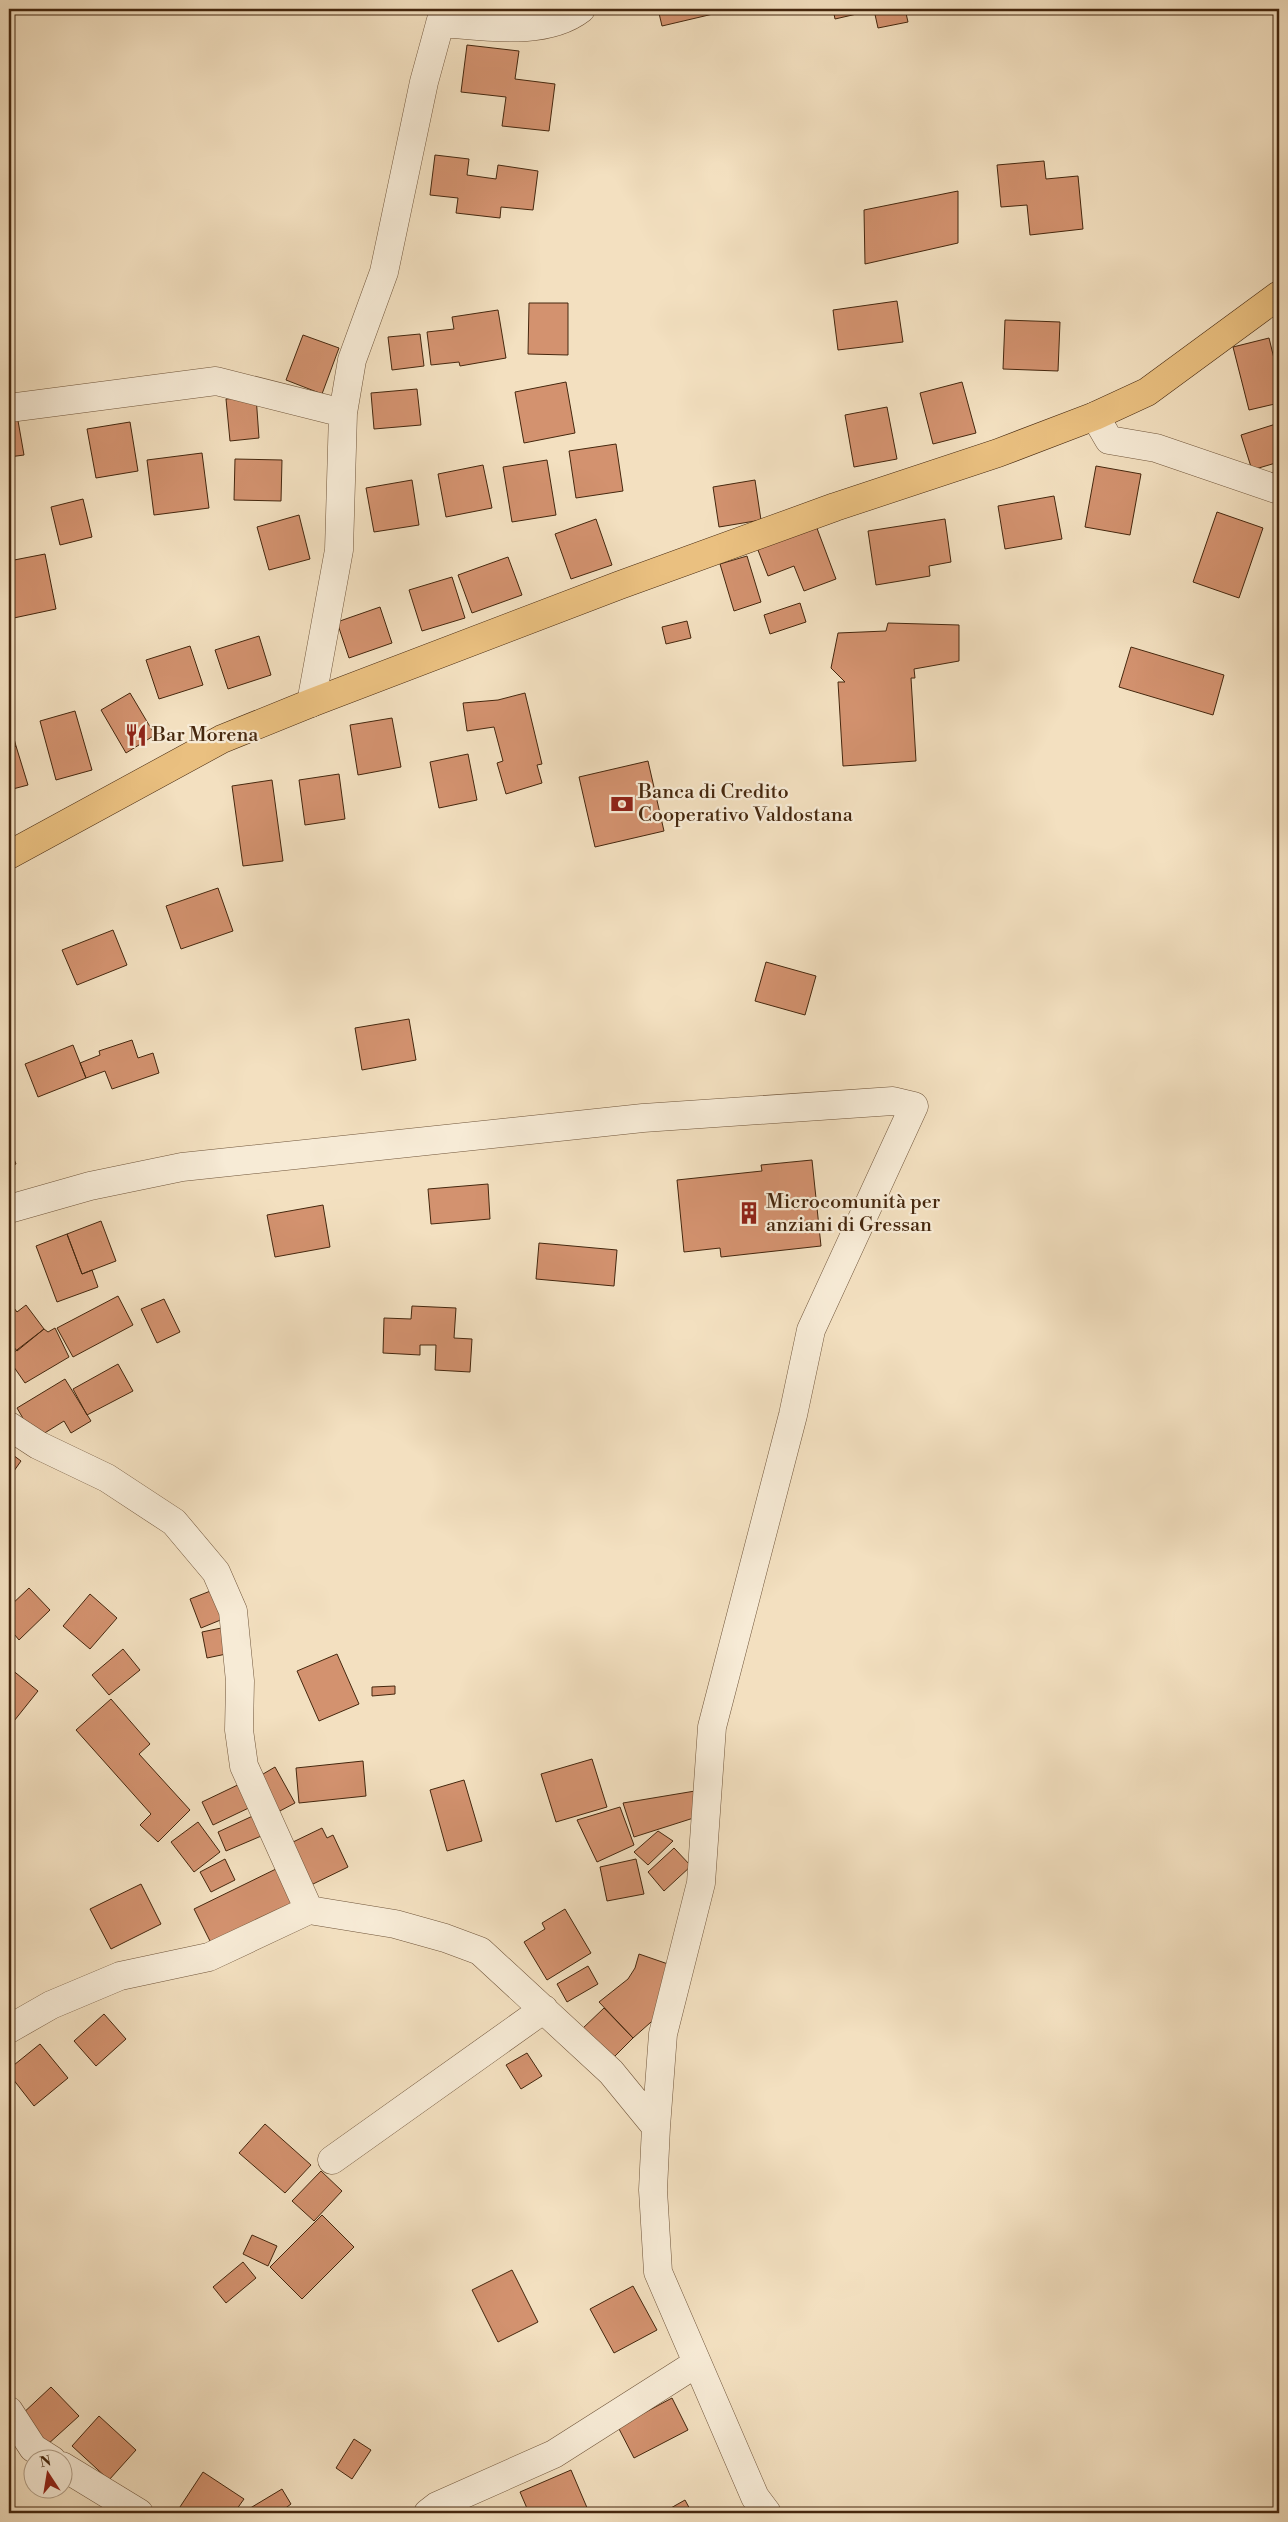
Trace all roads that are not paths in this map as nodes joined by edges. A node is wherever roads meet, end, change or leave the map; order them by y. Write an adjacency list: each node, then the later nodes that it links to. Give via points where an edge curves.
1 (581, 9): 2 (street, via 574,15 529,28)
2 (442, 16): 5 (street, via 424,82 384,272 352,360)
3 (1279, 295): 6 (main road, via 1148,392)
4 (9, 408): 5 (street, via 216,381)
5 (343, 413): 8 (street, via 338,550)
6 (1095, 416): 7 (street, via 1110,440 1156,448); 8 (main road, via 998,453 835,506)
7 (1279, 490)
8 (311, 703): 9 (main road, via 222,739)
9 (9, 855)
10 (9, 1209): 15 (street, via 90,1186 192,1166 643,1118 893,1101 914,1106 811,1330 793,1414 712,1727 701,1883 663,2034)
11 (9, 1426): 12 (street, via 38,1445 106,1478 174,1522 216,1572 233,1611 244,1766)
12 (309, 1910): 13 (street, via 396,1924 480,1951); 14 (street, via 209,1957 120,1976 51,2005)
13 (544, 2009): 15 (street, via 611,2072); 16 (street)
14 (9, 2028)
15 (656, 2127): 17 (street, via 653,2190 658,2272)
16 (332, 2160)
17 (697, 2363): 22 (street, via 554,2454 437,2506); 23 (street, via 755,2497)
18 (9, 2411): 19 (street)
19 (36, 2450)
20 (72, 2472): 21 (street)
21 (139, 2513)
22 (428, 2513)
23 (767, 2513)

